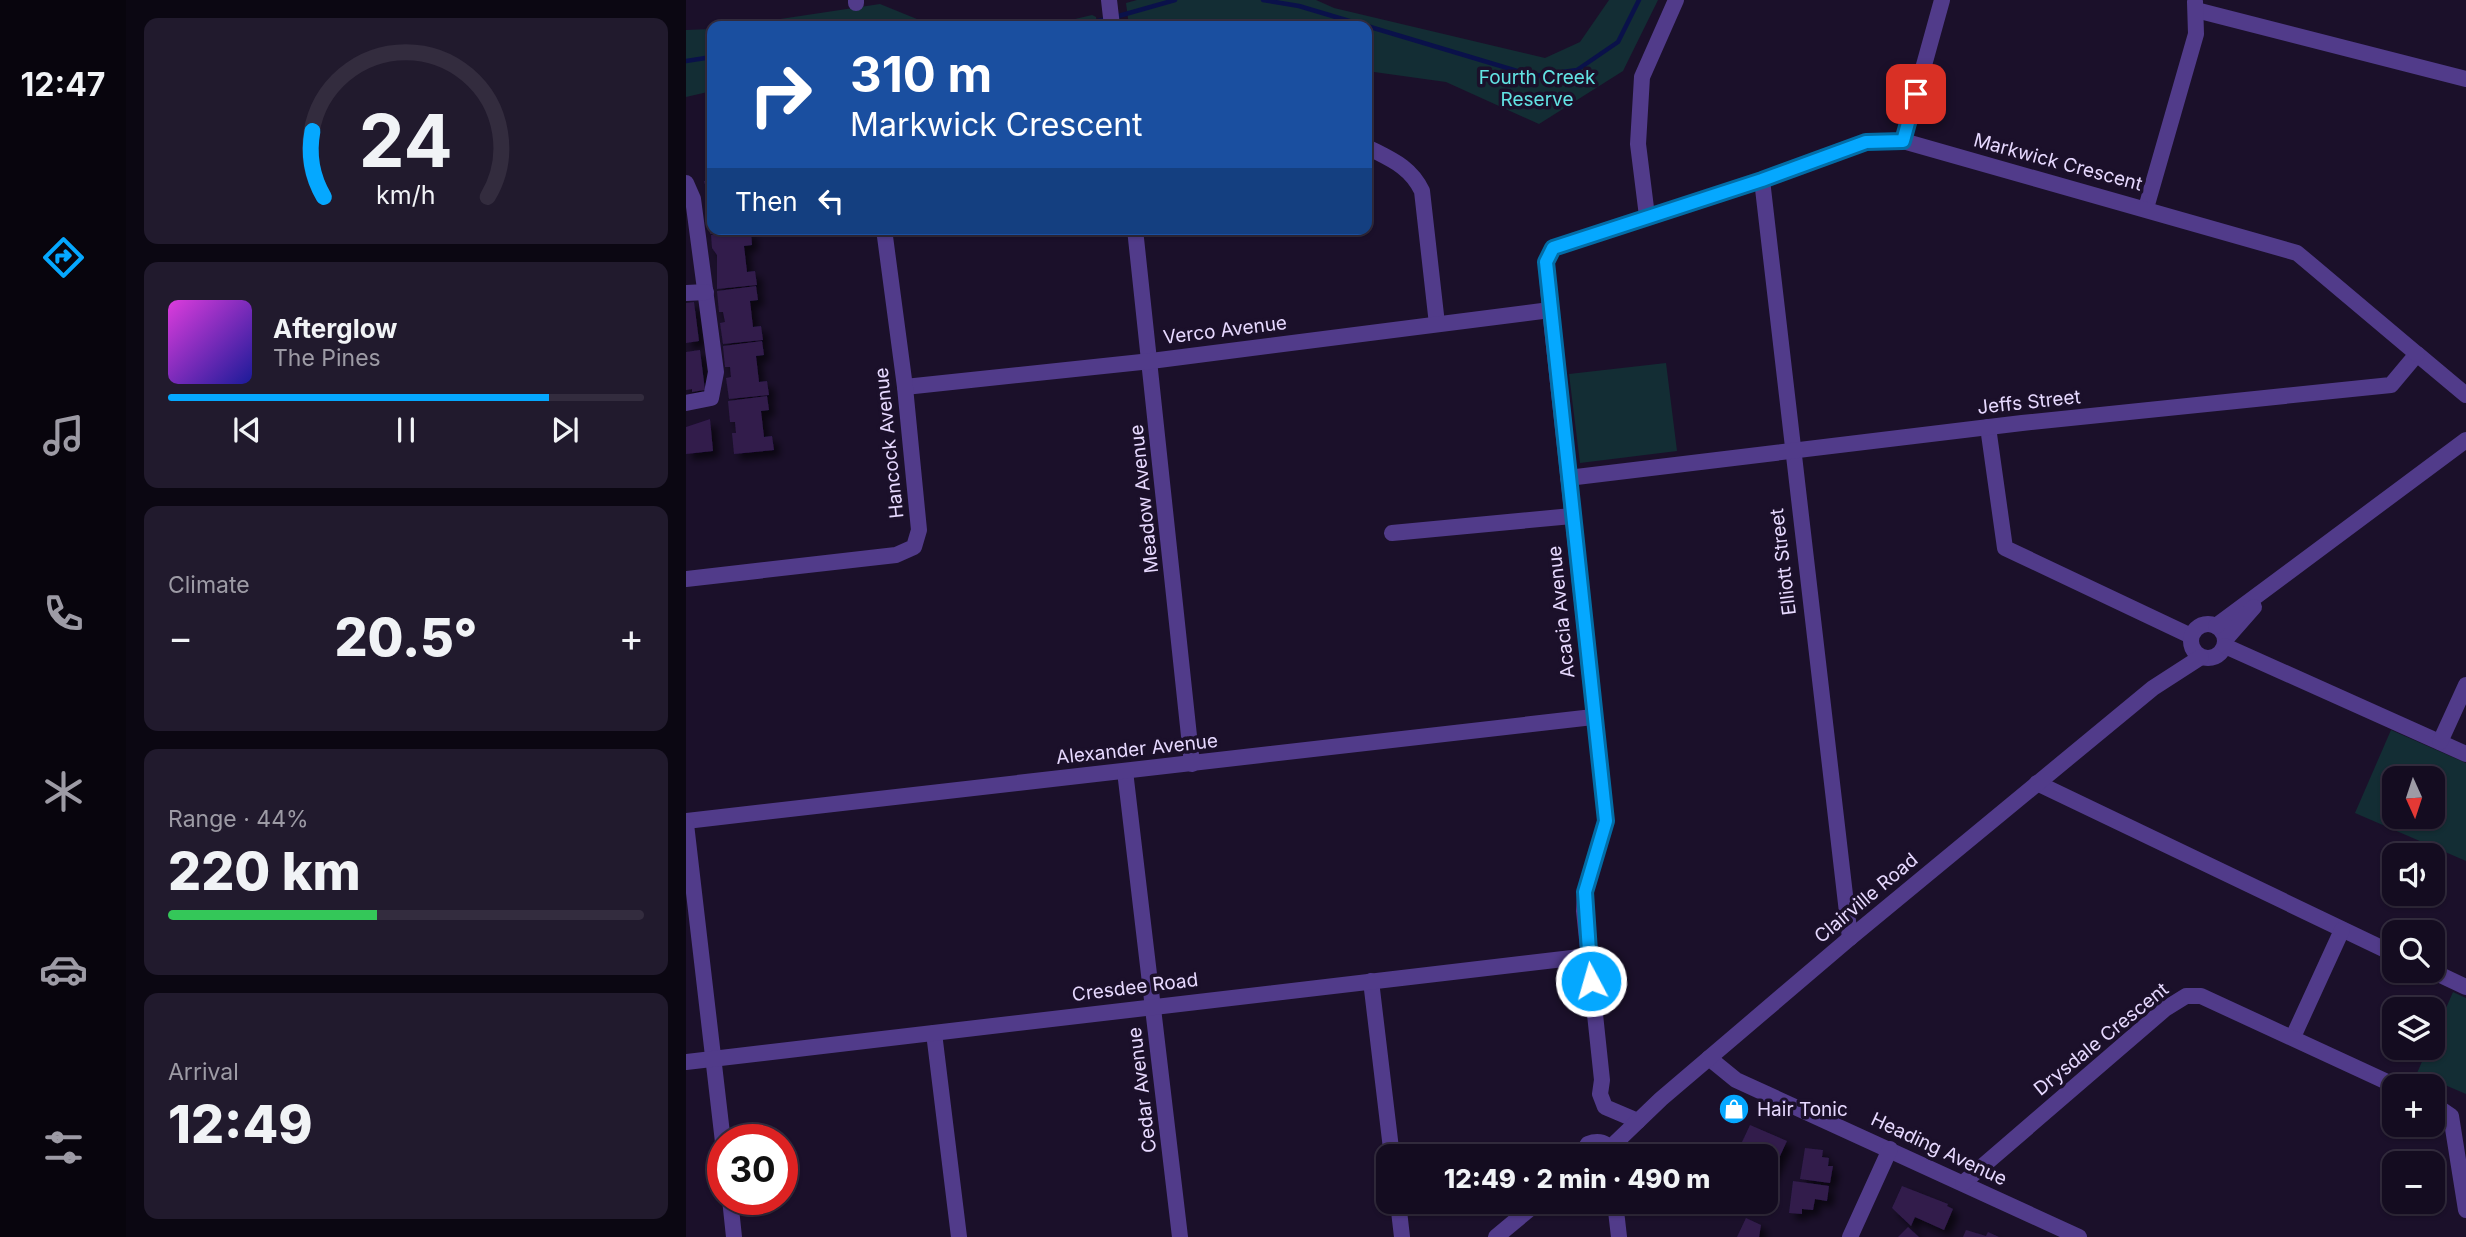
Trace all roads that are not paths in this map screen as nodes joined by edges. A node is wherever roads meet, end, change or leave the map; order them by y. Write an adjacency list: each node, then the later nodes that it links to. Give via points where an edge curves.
1 (1676, 0): 12 (street, via 1642,77 1638,144)
2 (1942, 0): 7 (street)
3 (1109, 3): 5 (street)
4 (2195, 5): 6 (street); 11 (street, via 2196,34)
5 (1111, 21)
6 (2466, 79)
7 (1903, 141): 9 (street, Markwick Crescent, via 1866,142); 11 (street, Markwick Crescent)
8 (1372, 149): 19 (street, via 1402,164 1422,191)
9 (1762, 180): 12 (street, Markwick Crescent); 27 (street, Elliott Street)
10 (686, 183): 16 (street, via 693,198)
11 (2146, 208): 20 (street, Markwick Crescent, via 2297,253)
12 (1647, 216): 15 (street, Markwick Crescent, via 1553,248)
13 (885, 235): 22 (street, Hancock Avenue)
14 (1136, 235): 21 (street, Meadow Avenue)
15 (1546, 262): 18 (street, Acacia Avenue)
16 (706, 292): 17 (street); 24 (street, via 715,390 711,398)
17 (686, 293)
18 (1550, 310): 19 (street, Verco Avenue); 28 (street, Acacia Avenue)
19 (1437, 324): 21 (street, Verco Avenue)
20 (2417, 354): 23 (street); 25 (street, Jeffs Street, via 2391,385)
21 (1151, 361): 22 (street, Verco Avenue); 42 (street, Meadow Avenue)
22 (905, 387): 31 (street, Hancock Avenue, via 919,530 914,547 897,555)
23 (2466, 395)
24 (686, 403)
25 (1988, 427): 27 (street, Jeffs Street); 34 (street, via 2005,548)
26 (2466, 440): 32 (street)
27 (1791, 452): 28 (street, Jeffs Street); 47 (street, Elliott Street)
28 (1568, 478): 29 (street, Acacia Avenue)
29 (1572, 516): 30 (street); 39 (street, Acacia Avenue)
30 (1392, 533)
31 (686, 579)
32 (2269, 589): 33 (street); 35 (street)
33 (2216, 626): 34 (street, via 2199,626); 35 (street)
34 (2191, 639): 36 (street); 38 (street, Clairville Road)
35 (2225, 643): 36 (street, via 2212,658); 40 (street)
36 (2201, 657): 38 (street, Clairville Road)
37 (2466, 685): 40 (street)
38 (2153, 688): 44 (street, Clairville Road)
39 (1593, 717): 42 (street, Alexander Avenue); 49 (street, Acacia Avenue, via 1606,821 1585,892)
40 (2440, 742): 41 (street)
41 (2466, 754)
42 (1192, 764): 43 (street, Alexander Avenue)
43 (1125, 771): 45 (street, Alexander Avenue); 53 (street, Cedar Avenue)
44 (2037, 783): 46 (street); 47 (street, Clairville Road)
45 (686, 822): 56 (street)
46 (2342, 930): 48 (street); 55 (street)
47 (1850, 938): 57 (street, Clairville Road)
48 (2382, 948)
49 (1589, 956): 51 (street, Cresdee Road); 61 (street, Acacia Avenue, via 1601,1099 1605,1107)
50 (2445, 977): 52 (street)
51 (1371, 981): 53 (street, Cresdee Road); 63 (street)
52 (2466, 987)
53 (1153, 1005): 54 (street, Cresdee Road); 74 (street, Cedar Avenue)
54 (934, 1033): 56 (street, Cresdee Road); 73 (street)
55 (2293, 1037): 59 (street, Drysdale Crescent); 66 (street, Drysdale Crescent, via 2201,996 2175,1000)
56 (712, 1058): 58 (street, Cresdee Road); 62 (street)
57 (1710, 1058): 61 (street, Clairville Road); 65 (street, Heading Avenue, via 1736,1080)
58 (686, 1062)
59 (2382, 1079)
60 (2445, 1112): 67 (street, via 2451,1116)
61 (1638, 1121): 64 (street, Clairville Road)
62 (721, 1124)
63 (1390, 1144)
64 (1619, 1144)
65 (1890, 1149): 66 (street, Heading Avenue); 78 (street)
66 (1963, 1183): 79 (street, Heading Avenue)
67 (2466, 1210)
68 (1399, 1214): 75 (street)
69 (1524, 1214): 76 (street)
70 (1616, 1214): 77 (street)
71 (732, 1215): 72 (street)
72 (734, 1237)
73 (959, 1237)
74 (1180, 1237)
75 (1402, 1237)
76 (1496, 1237)
77 (1619, 1237)
78 (1850, 1237)
79 (2079, 1237)

